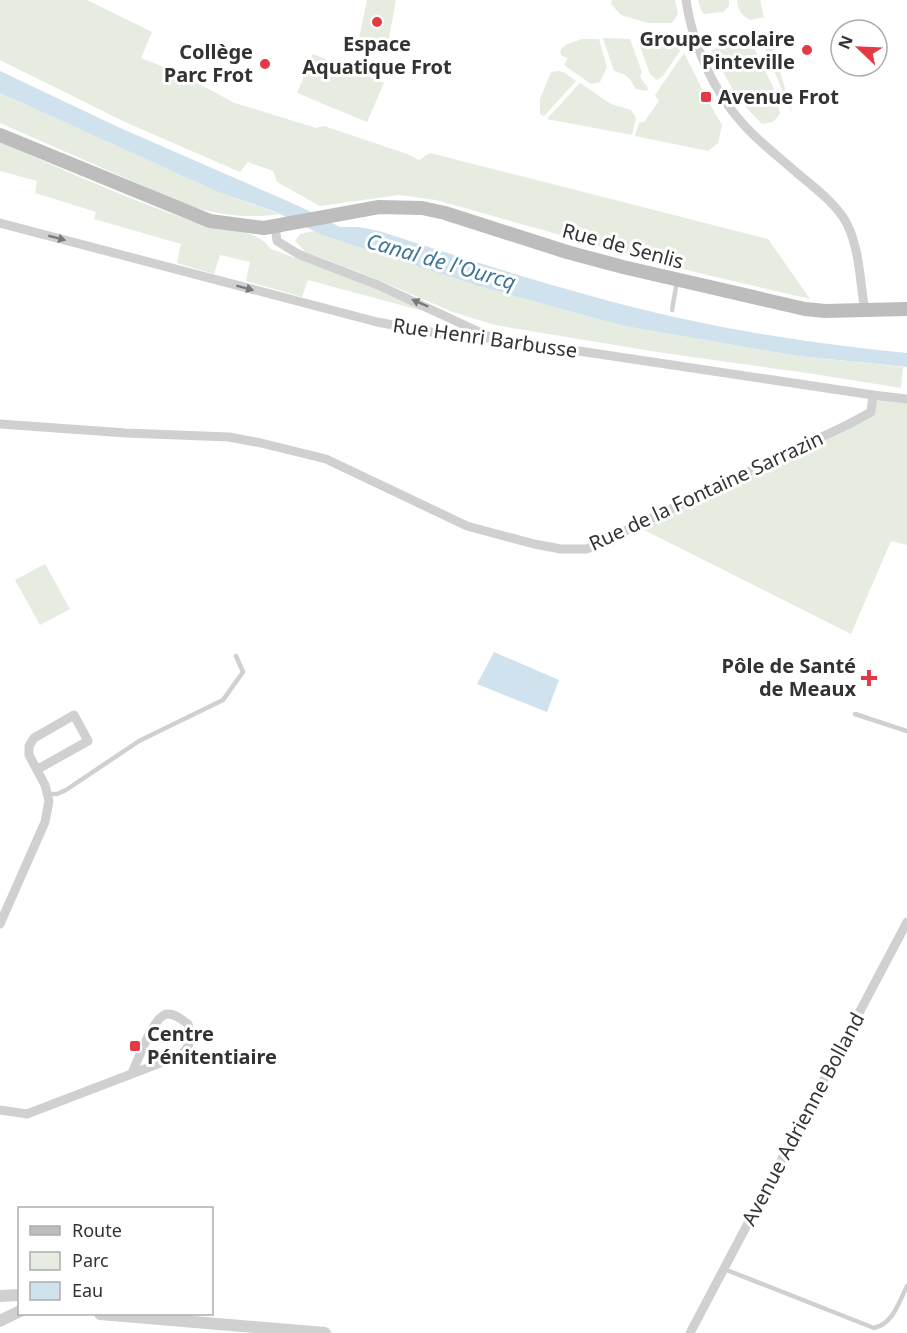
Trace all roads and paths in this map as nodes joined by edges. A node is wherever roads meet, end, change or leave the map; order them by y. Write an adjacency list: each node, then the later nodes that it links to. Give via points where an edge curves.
1 (686, 0): 8 (street, via 699,48 730,107 741,122 828,199 848,225 859,263)
2 (0, 135): 4 (main road, Rue de Senlis, via 210,221)
3 (0, 223): 9 (street, Rue Henri Barbusse, one-way to 9, via 378,322 464,338)
4 (270, 227): 5 (main road, Rue de Senlis, via 379,207 422,208); 9 (street, one-way to 4, via 378,285 298,254 277,241)
5 (677, 281): 7 (lane); 8 (main road, Rue de Senlis, via 805,309)
6 (907, 309): 8 (main road, Rue de Senlis)
7 (672, 310)
8 (864, 311)
9 (492, 338): 10 (street, Rue Henri Barbusse)
10 (873, 395): 11 (street, Rue Henri Barbusse); 12 (street, Rue de la Fontaine Sarrazin, via 871,412 849,424 587,549 534,544 467,526 326,459 261,443 229,437)
11 (907, 399)
12 (0, 424)
13 (236, 656): 17 (lane, via 243,672 224,700 139,741 66,790)
14 (855, 714): 15 (lane)
15 (907, 731)
16 (38, 769): 16 (street, via 29,755 34,738 74,715 88,741); 17 (street)
17 (47, 794): 19 (street, via 45,822)
18 (907, 922): 22 (street, Avenue Adrienne Bolland)
19 (0, 924)
20 (132, 1073): 20 (street, via 189,1048 188,1024 167,1014 157,1019); 21 (street, via 27,1114)
21 (0, 1110)
22 (724, 1269): 23 (lane, via 874,1328 891,1318); 31 (street, Avenue Adrienne Bolland)
23 (907, 1286)
24 (18, 1295): 25 (street)
25 (0, 1296)
26 (18, 1312): 28 (street)
27 (130, 1315): 29 (street)
28 (0, 1321)
29 (249, 1329): 30 (street)
30 (321, 1333)
31 (692, 1333)

